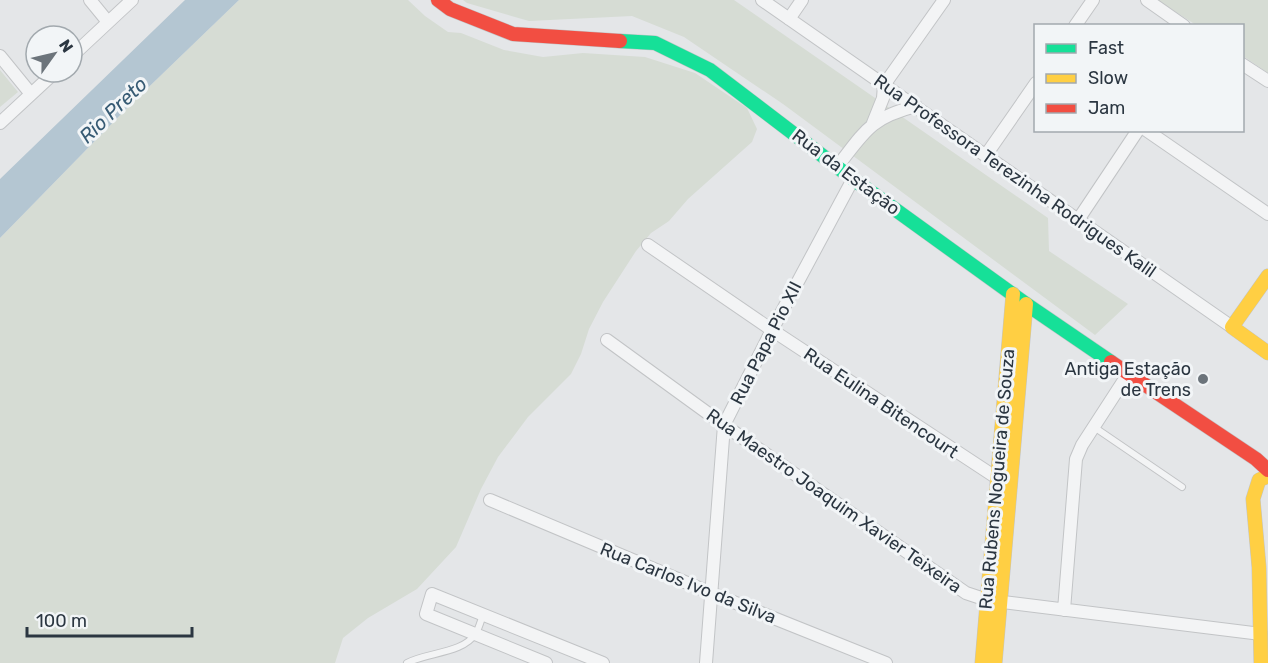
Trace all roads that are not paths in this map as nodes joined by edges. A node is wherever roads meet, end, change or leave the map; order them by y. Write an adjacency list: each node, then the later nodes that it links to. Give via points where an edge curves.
1 (90, 0): 10 (street)
2 (132, 0): 10 (street)
3 (438, 0): 27 (main road, Rua da Estação, via 450,9 513,34 655,44 710,70)
4 (762, 0): 9 (street, Rua Professora Terezinha Rodrigues Kalil)
5 (802, 0): 9 (street)
6 (944, 0): 19 (street)
7 (1093, 0): 11 (street)
8 (1146, 0): 12 (street)
9 (789, 19): 19 (street, Rua Professora Terezinha Rodrigues Kalil)
10 (108, 22): 13 (street)
11 (1076, 24)
12 (1181, 24)
13 (84, 45)
14 (0, 56): 20 (street)
15 (1244, 65): 16 (street)
16 (1268, 81)
17 (42, 84): 20 (street)
18 (1034, 84): 26 (street)
19 (884, 85): 21 (street, Rua Professora Terezinha Rodrigues Kalil); 23 (street)
20 (31, 94): 22 (street)
21 (916, 106): 23 (street); 26 (street, Rua Professora Terezinha Rodrigues Kalil)
22 (0, 123)
23 (873, 123): 27 (street)
24 (1137, 132): 30 (street)
25 (1149, 132): 29 (street)
26 (986, 155): 30 (street, Rua Professora Terezinha Rodrigues Kalil)
27 (837, 166): 28 (main road, Rua da Estação)
28 (854, 179): 33 (main road, Rua da Estação); 36 (street, Rua Papa Pio XII)
29 (1268, 214)
30 (1078, 220): 35 (street, Rua Professora Terezinha Rodrigues Kalil)
31 (648, 245): 36 (street, Rua Eulina Bitencourt)
32 (1268, 276): 35 (main road)
33 (1013, 294): 34 (main road, Rua da Estação); 44 (main road, Rua Rubens Nogueira de Souza)
34 (1026, 304): 39 (main road, Rua da Estação); 45 (main road, Rua Rubens Nogueira de Souza)
35 (1232, 327): 38 (main road, Rua Professora Terezinha Rodrigues Kalil)
36 (772, 330): 40 (street, Rua Papa Pio XII); 44 (street, Rua Eulina Bitencourt)
37 (607, 339): 40 (street, Rua Maestro Joaquim Xavier Teixeira)
38 (1268, 353)
39 (1128, 374): 41 (street); 42 (main road, Rua da Estação)
40 (724, 425): 52 (street, Rua Papa Pio XII); 53 (street, Rua Maestro Joaquim Xavier Teixeira, via 966,593)
41 (1093, 427): 47 (lane); 54 (street, via 1076,459)
42 (1219, 436): 43 (main road, Rua da Estação); 46 (main road, Rua da Estação)
43 (1268, 470)
44 (996, 479): 45 (street, Rua Eulina Bitencourt); 53 (main road, Rua Rubens Nogueira de Souza)
45 (1009, 485): 53 (main road, Rua Rubens Nogueira de Souza)
46 (1263, 486): 50 (main road, via 1252,499)
47 (1182, 487)
48 (490, 500): 52 (street, Rua Carlos Ivo da Silva)
49 (1268, 502): 50 (main road)
50 (1256, 536): 51 (main road)
51 (1264, 567): 56 (main road)
52 (711, 593): 61 (street, Rua Papa Pio XII); 62 (street, Rua Carlos Ivo da Silva)
53 (993, 601): 54 (street, Rua Maestro Joaquim Xavier Teixeira); 63 (main road, Rua Rubens Nogueira de Souza); 64 (main road, Rua Rubens Nogueira de Souza)
54 (1064, 610): 56 (street, Rua Maestro Joaquim Xavier Teixeira)
55 (483, 614): 57 (lane); 57 (street, via 432,594 426,614); 60 (street)
56 (1261, 633): 65 (main road)
57 (476, 634): 58 (lane, via 452,649); 59 (street)
58 (407, 663)
59 (546, 663)
60 (603, 663)
61 (706, 663)
62 (886, 663)
63 (982, 663)
64 (995, 663)
65 (1261, 663)

